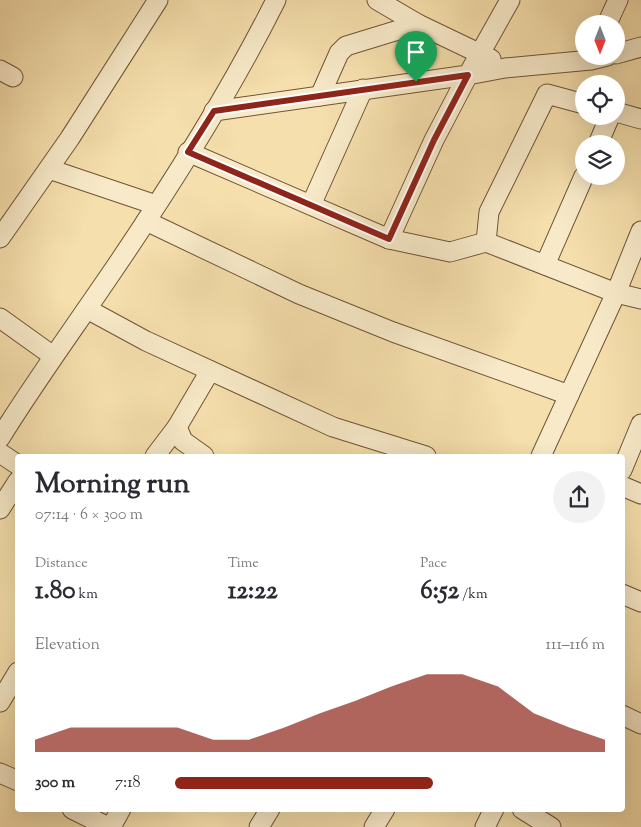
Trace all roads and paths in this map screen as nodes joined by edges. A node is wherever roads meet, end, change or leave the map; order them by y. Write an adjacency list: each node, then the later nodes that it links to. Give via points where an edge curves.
1 (158, 0): 21 (street)
2 (276, 0): 17 (street)
3 (377, 0): 7 (street)
4 (510, 0): 10 (street)
5 (618, 0): 6 (street)
6 (611, 15)
7 (418, 24): 10 (street); 15 (street, via 346,46 339,53)
8 (641, 47): 9 (street)
9 (625, 51)
10 (481, 53): 12 (street); 13 (street)
11 (575, 60): 12 (street)
12 (505, 68): 13 (street)
13 (468, 75): 14 (street); 29 (street)
14 (363, 89): 15 (street); 23 (street)
15 (320, 96): 17 (street)
16 (575, 102): 30 (street, via 547,94 489,212)
17 (214, 111): 20 (street)
18 (625, 115): 19 (street)
19 (641, 119)
20 (188, 152): 23 (street); 24 (street)
21 (48, 169): 24 (street); 25 (street)
22 (580, 185): 31 (street)
23 (311, 204): 29 (street)
24 (156, 205): 26 (street)
25 (6, 214): 28 (street)
26 (146, 221): 34 (street); 38 (street, via 299,294 393,332)
27 (641, 232): 32 (street)
28 (0, 238)
29 (389, 239): 30 (street, via 450,252)
30 (486, 242): 31 (street)
31 (546, 266): 32 (street)
32 (616, 293): 33 (street); 38 (street)
33 (641, 299)
34 (87, 309): 36 (street); 37 (street)
35 (0, 318): 36 (street)
36 (53, 356): 41 (street)
37 (210, 371): 40 (street); 45 (street, via 333,427)
38 (569, 395): 46 (street)
39 (641, 424): 48 (street)
40 (177, 427): 43 (street); 44 (street, via 182,441)
41 (0, 438)
42 (0, 453): 47 (street)
43 (157, 454)
44 (201, 454)
45 (420, 454)
46 (546, 454)
47 (15, 463)
48 (625, 463)
49 (15, 485): 52 (street)
50 (625, 487): 51 (street)
51 (641, 494)
52 (0, 508)
53 (625, 595): 54 (street)
54 (641, 602)
55 (15, 677): 56 (street)
56 (0, 702)
57 (625, 717): 58 (street)
58 (641, 724)
59 (0, 772): 60 (street)
60 (15, 780)
61 (78, 812): 68 (street)
62 (119, 812): 68 (street)
63 (268, 812): 69 (street)
64 (383, 812): 70 (street)
65 (492, 812): 71 (street)
66 (526, 812): 67 (street)
67 (544, 825)
68 (109, 827)
69 (259, 827)
70 (374, 827)
71 (485, 827)

